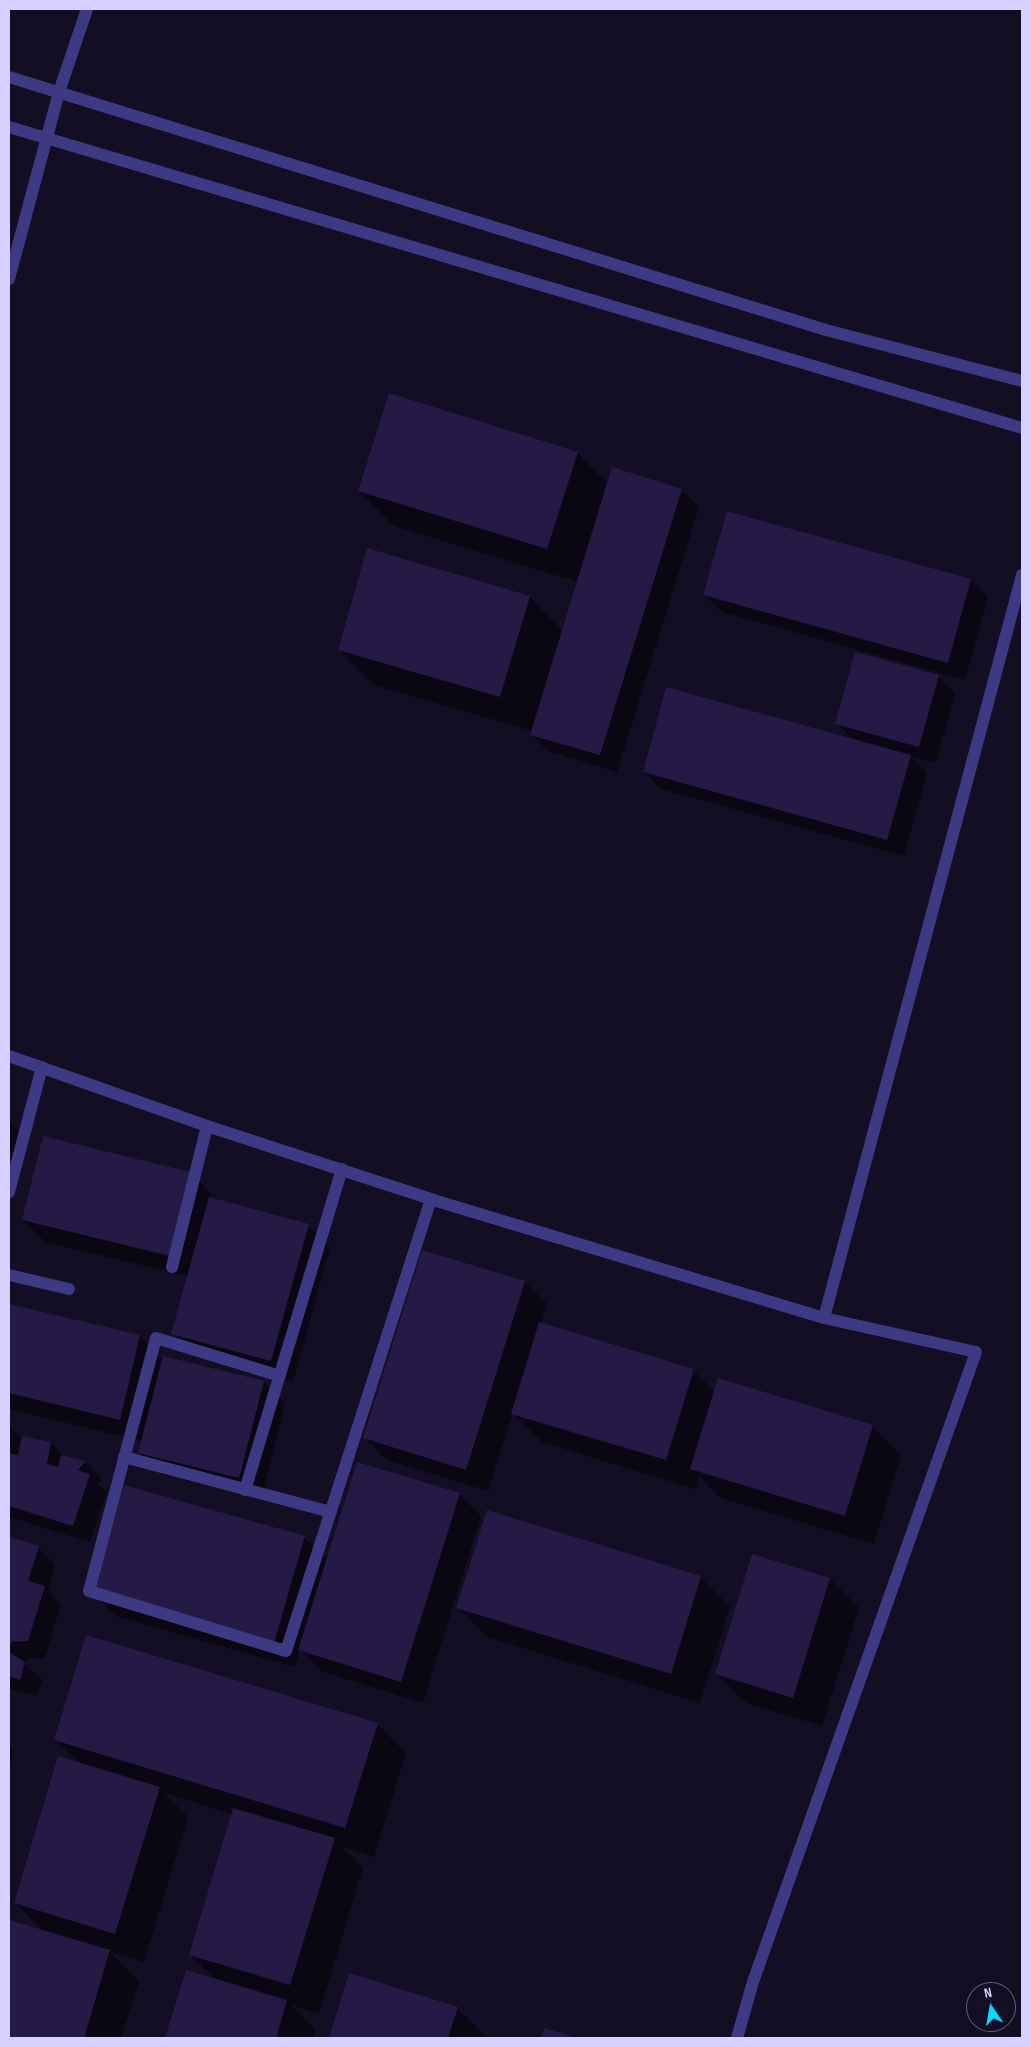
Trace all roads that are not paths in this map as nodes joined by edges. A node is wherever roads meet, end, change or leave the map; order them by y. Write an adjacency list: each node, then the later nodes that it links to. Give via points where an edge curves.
1 (87, 9): 3 (street)
2 (9, 77): 3 (street)
3 (59, 92): 5 (street); 7 (street, via 826,330)
4 (9, 127): 5 (street)
5 (47, 139): 6 (street); 8 (street)
6 (9, 279)
7 (1022, 381)
8 (1022, 428)
9 (1022, 575): 19 (street)
10 (9, 1056): 11 (street)
11 (42, 1067): 12 (street); 14 (street)
12 (207, 1126): 13 (street); 16 (street)
13 (342, 1169): 15 (street); 20 (street)
14 (9, 1192)
15 (431, 1199): 19 (street); 23 (street)
16 (172, 1267)
17 (9, 1275): 18 (street)
18 (69, 1289)
19 (824, 1318): 24 (street, via 976,1352)
20 (280, 1376): 21 (street, via 156,1338); 22 (street)
21 (124, 1457): 22 (street); 23 (street, via 89,1591 286,1651)
22 (245, 1490): 23 (street)
23 (331, 1512)
24 (736, 2038)

